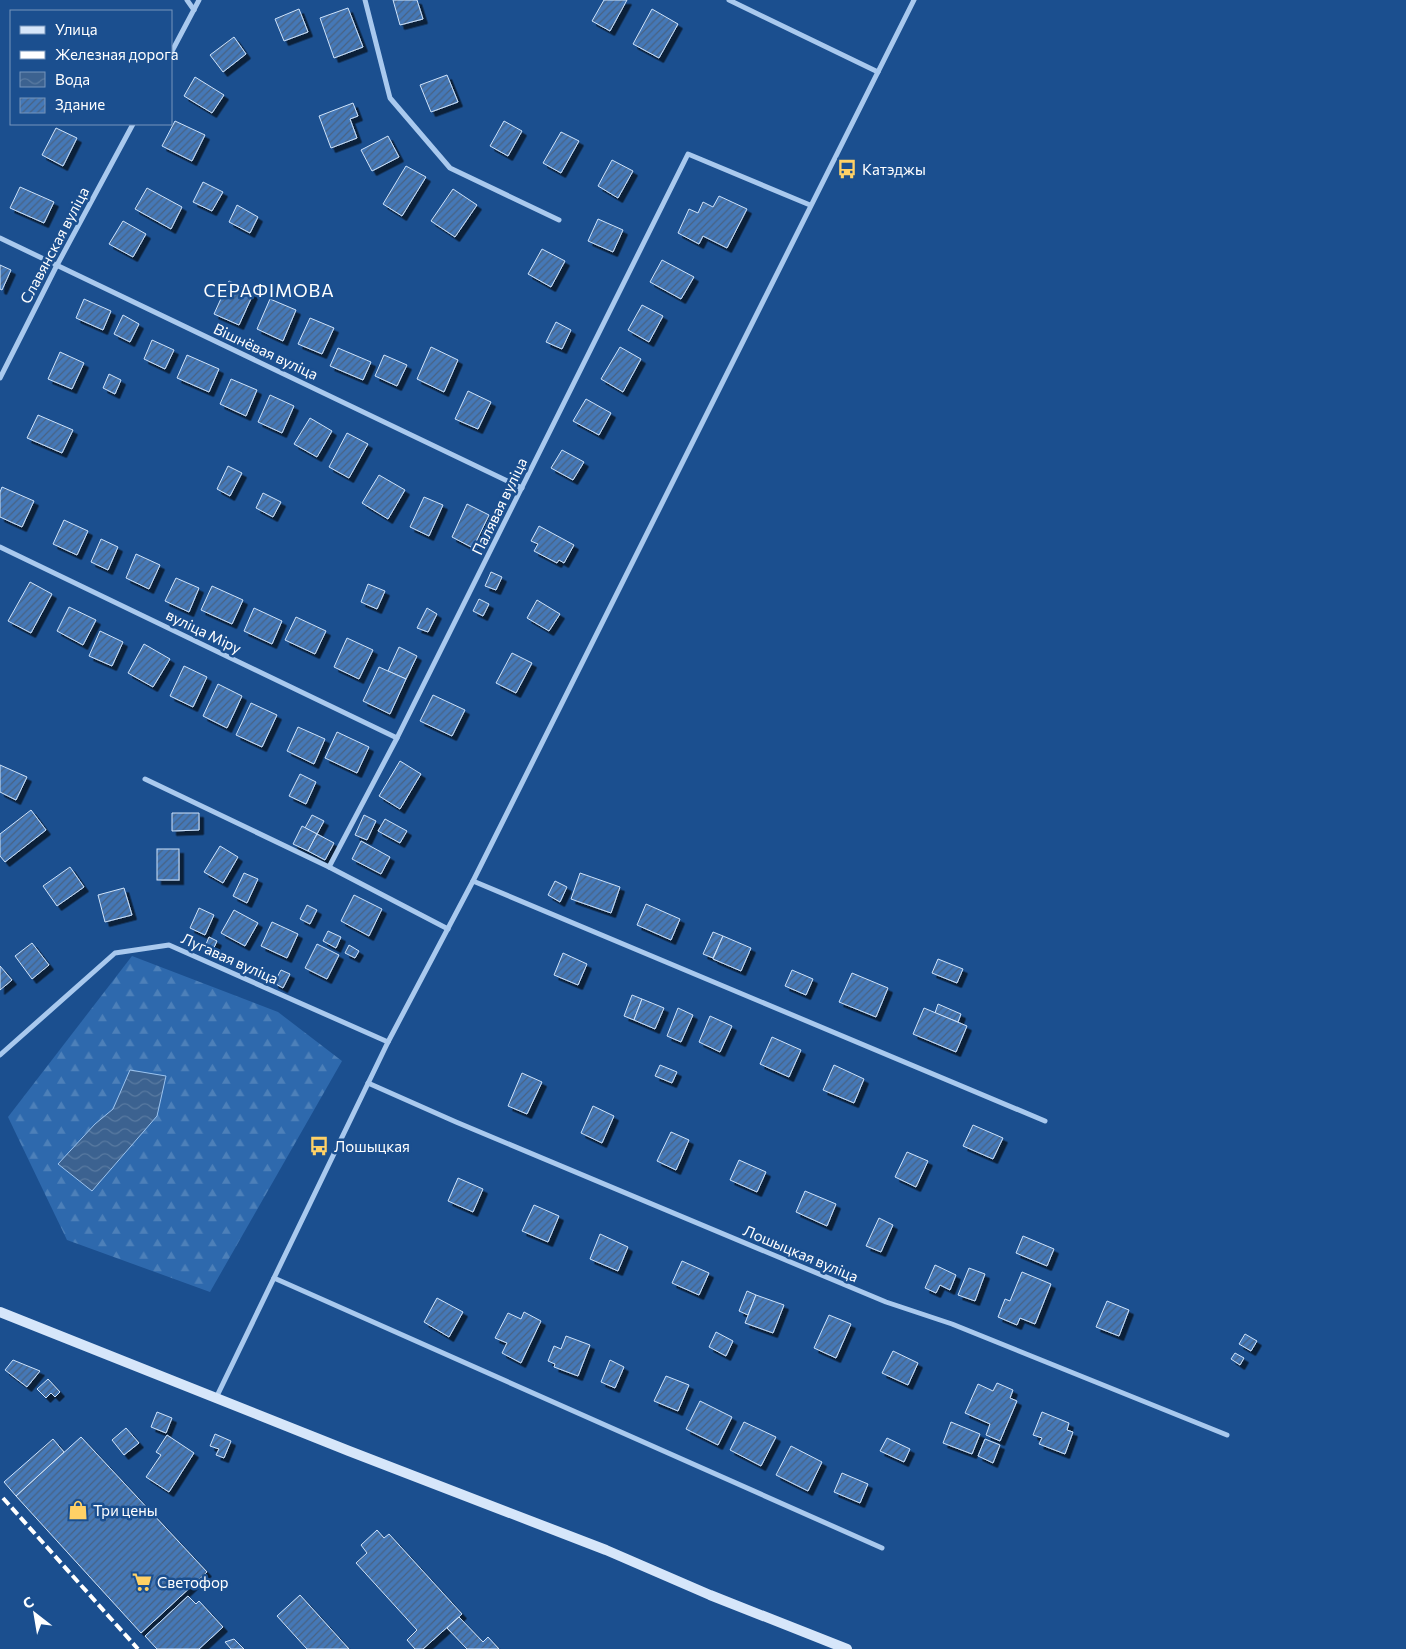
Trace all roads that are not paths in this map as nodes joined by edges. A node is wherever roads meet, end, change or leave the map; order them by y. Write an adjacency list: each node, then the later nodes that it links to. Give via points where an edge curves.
1 (187, 0): 6 (street)
2 (200, 0): 6 (street)
3 (365, 0): 11 (street, via 390,98 450,168)
4 (728, 0): 8 (street)
5 (914, 0): 8 (street)
6 (194, 10): 7 (street)
7 (172, 50)
8 (878, 72): 10 (street)
9 (132, 125): 13 (street, Славянская вуліца)
10 (810, 205): 15 (street, Палявая вуліца, via 688,154); 20 (street)
11 (559, 220)
12 (0, 238): 13 (street, Вішнёвая вуліца)
13 (56, 267): 14 (street, Славянская вуліца); 15 (street, Вішнёвая вуліца)
14 (0, 378)
15 (522, 488): 17 (street, Палявая вуліца)
16 (0, 547): 17 (street, вуліца Міру)
17 (397, 738): 19 (street, Палявая вуліца)
18 (145, 779): 19 (street)
19 (329, 867): 21 (street)
20 (473, 881): 21 (street); 25 (street)
21 (448, 929): 22 (street)
22 (388, 1042): 23 (street, Лугавая вуліца, via 169,945 115,953); 24 (street)
23 (0, 1054)
24 (368, 1083): 26 (street); 29 (street, Лошыцкая вуліца, via 886,1302 952,1324)
25 (1045, 1121)
26 (274, 1278): 28 (street); 30 (street)
27 (0, 1312): 28 (street)
28 (216, 1399): 31 (street, via 597,1546)
29 (1228, 1435)
30 (882, 1548)
31 (847, 1649)

